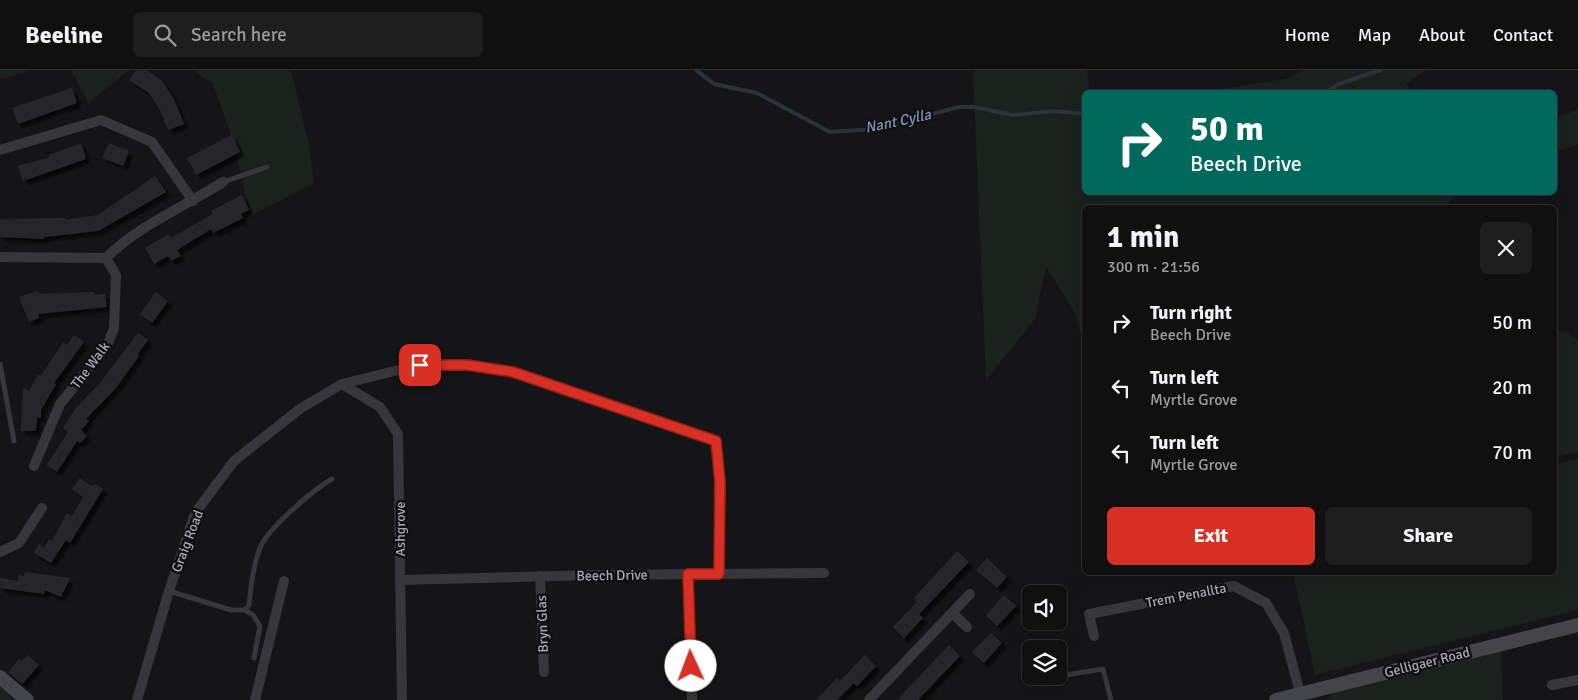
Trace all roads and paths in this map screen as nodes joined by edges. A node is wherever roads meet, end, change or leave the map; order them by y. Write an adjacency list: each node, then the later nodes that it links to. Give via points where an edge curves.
1 (0, 150): 4 (street, via 101,120 152,142)
2 (267, 167): 3 (lane)
3 (223, 182): 4 (street)
4 (193, 201): 6 (street, via 131,235)
5 (0, 257): 6 (street)
6 (106, 258): 10 (street, The Walk, via 116,275 114,328 107,346 60,404)
7 (0, 364): 9 (lane)
8 (342, 384): 16 (street, Graig Road, via 420,365 467,365 513,372 716,441 720,482); 18 (street, Ashgrove, via 380,407 398,434); 20 (street, Graig Road, via 301,408 234,461 195,513)
9 (14, 441)
10 (34, 466)
11 (332, 479): 22 (lane, via 318,487 261,546 249,605)
12 (42, 508): 13 (street, via 19,543)
13 (0, 552)
14 (824, 573): 16 (street, Beech Drive)
15 (688, 574): 16 (street, Beech Drive); 17 (street, Beech Drive); 38 (street)
16 (719, 574)
17 (540, 576): 18 (street, Beech Drive); 28 (street, Bryn Glas)
18 (400, 580): 37 (street, Ashgrove)
19 (284, 581): 36 (street)
20 (169, 591): 22 (lane, via 231,610); 35 (street, Graig Road)
21 (970, 594): 23 (street)
22 (245, 610): 27 (lane, via 260,626)
23 (952, 613): 25 (street); 39 (street)
24 (1578, 625): 33 (street, Gelligaer Road)
25 (967, 627)
26 (1094, 636): 33 (street, Trem Penallta, via 1089,614 1234,586 1266,602 1284,633)
27 (254, 658)
28 (544, 672)
29 (1067, 674): 40 (lane, via 1103,669)
30 (0, 677): 34 (street)
31 (1578, 680): 32 (street)
32 (1552, 685)
33 (1300, 693): 41 (street, Gelligaer Road)
34 (27, 700)
35 (137, 700)
36 (255, 700)
37 (402, 700)
38 (692, 700)
39 (869, 700)
40 (1110, 700)
41 (1276, 700)

